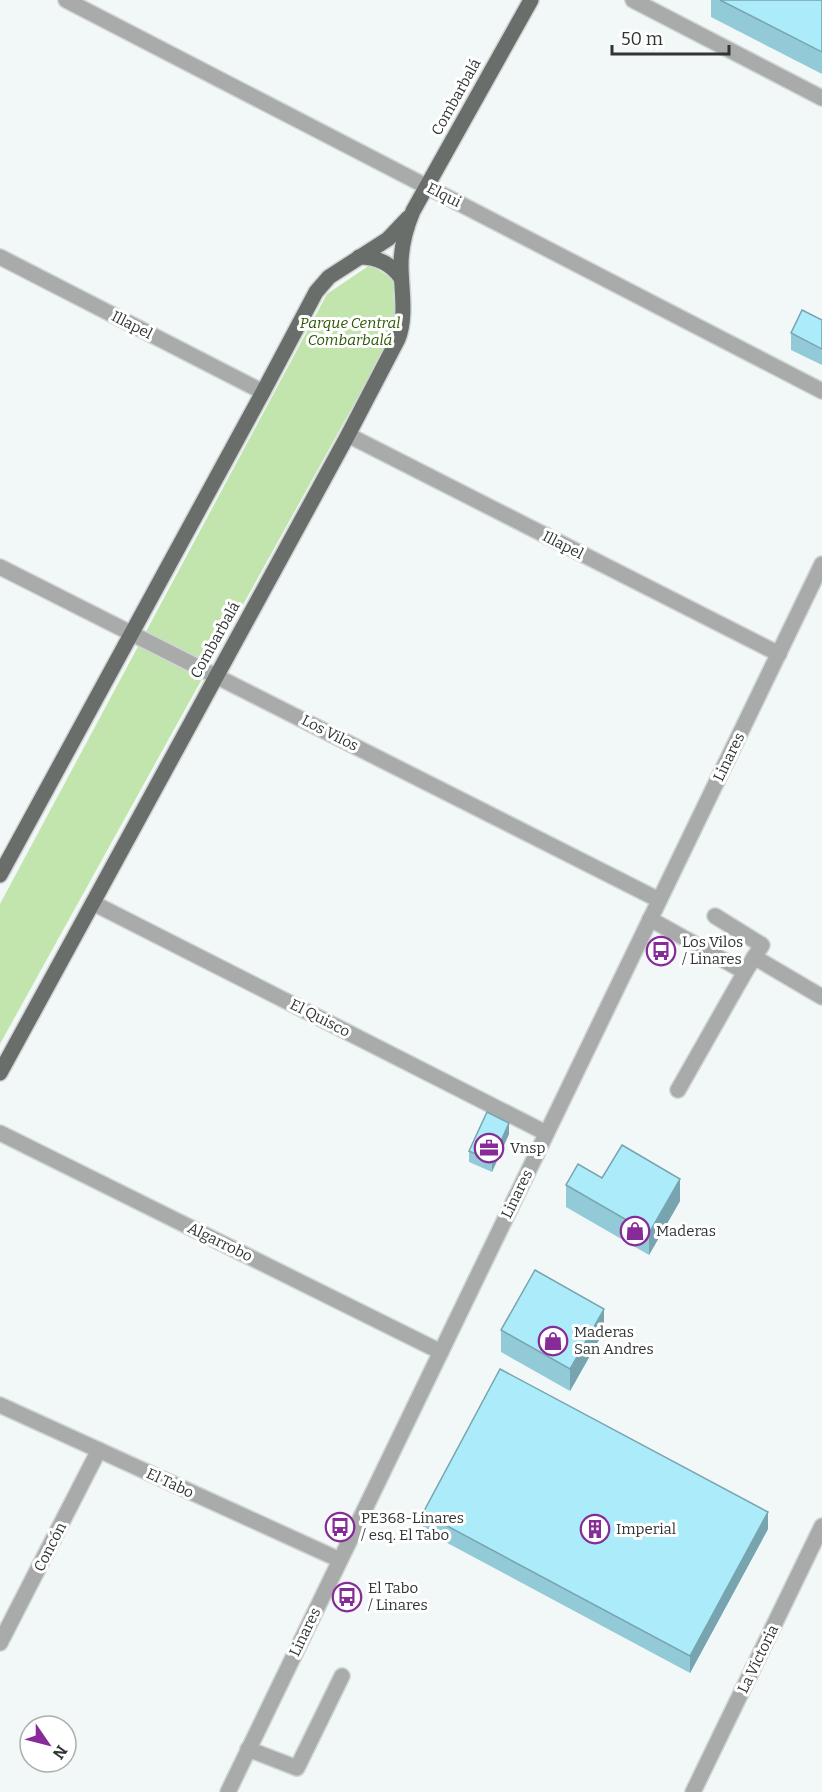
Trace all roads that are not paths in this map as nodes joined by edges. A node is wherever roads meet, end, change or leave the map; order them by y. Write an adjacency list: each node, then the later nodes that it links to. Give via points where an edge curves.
1 (66, 0): 5 (street, Elqui)
2 (531, 0): 5 (main road, Combarbalá)
3 (633, 0): 4 (street)
4 (822, 98)
5 (427, 187): 6 (main road, Combarbalá); 10 (street, Elqui)
6 (413, 211): 8 (main road, Combarbalá, via 388,239); 9 (main road, Combarbalá, via 403,246)
7 (0, 257): 11 (street, Illapel)
8 (359, 257): 9 (main road, via 385,262); 11 (main road, Combarbalá, via 329,277 316,292)
9 (401, 278): 12 (main road, Combarbalá, via 401,330)
10 (822, 391)
11 (263, 392): 15 (main road, Combarbalá)
12 (348, 435): 16 (street, Illapel); 17 (main road, Combarbalá)
13 (822, 564): 16 (street, Linares)
14 (0, 567): 15 (street, Los Vilos)
15 (132, 633): 17 (street, Los Vilos); 18 (main road, Combarbalá)
16 (779, 654): 20 (street, Linares)
17 (217, 676): 20 (street, Los Vilos); 21 (main road, Combarbalá)
18 (4, 858): 19 (main road, Combarbalá)
19 (0, 875)
20 (659, 900): 23 (street, Linares)
21 (93, 903): 27 (main road, Combarbalá); 30 (street, El Quisco)
22 (715, 916): 24 (street, via 762,945)
23 (650, 919): 25 (street); 30 (street, Linares)
24 (754, 957): 25 (street); 26 (street)
25 (745, 972): 28 (street)
26 (822, 997)
27 (0, 1073)
28 (678, 1090)
29 (0, 1133): 31 (street, Algarrobo)
30 (546, 1133): 31 (street, Linares)
31 (441, 1352): 35 (street, Linares)
32 (0, 1405): 33 (street, El Tabo)
33 (99, 1450): 35 (street, El Tabo); 36 (street, Concón)
34 (822, 1526): 40 (street, La Victoria)
35 (340, 1560): 38 (street, Linares)
36 (0, 1643)
37 (342, 1676): 38 (street, via 297,1768)
38 (248, 1749): 39 (street, Linares)
39 (228, 1792)
40 (693, 1792)

